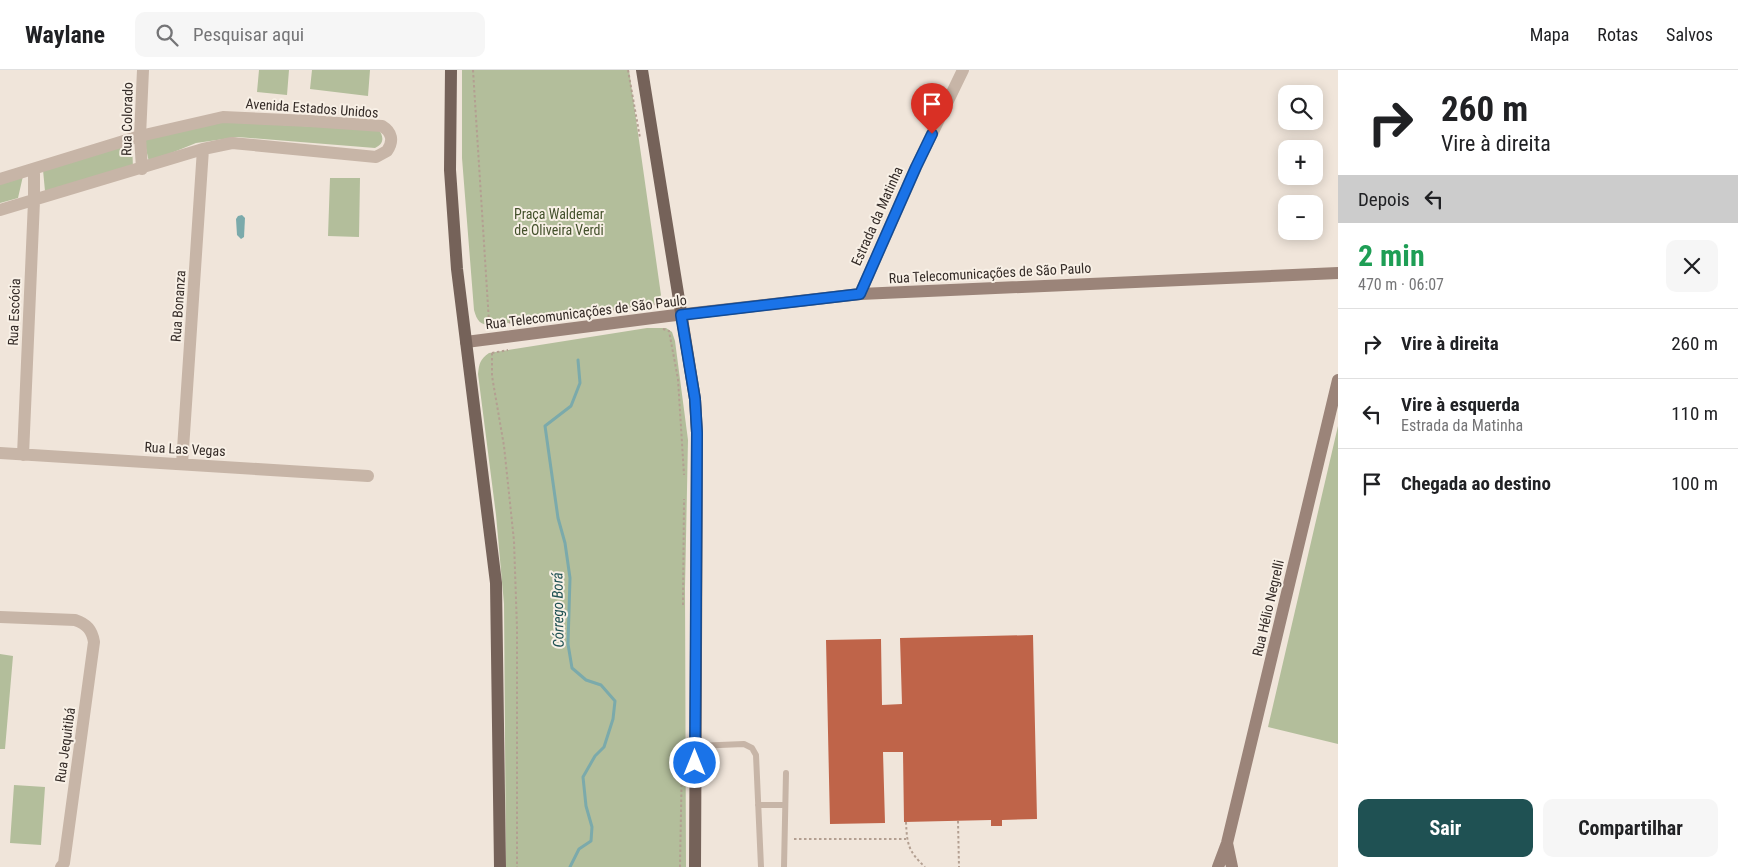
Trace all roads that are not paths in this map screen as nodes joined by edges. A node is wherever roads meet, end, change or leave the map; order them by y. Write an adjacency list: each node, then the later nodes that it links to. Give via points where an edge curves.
1 (143, 70): 5 (street, Rua Colorado)
2 (451, 70): 15 (main road, via 450,170)
3 (642, 70): 14 (main road)
4 (963, 70): 13 (street, Estrada da Matinha)
5 (140, 136): 6 (street, Avenida Estados Unidos, via 223,118 382,126 392,138 388,151 376,156 232,143); 7 (street, Rua Colorado); 8 (street, Avenida Estados Unidos)
6 (203, 149): 7 (street, Avenida Estados Unidos); 19 (street, Rua Bonanza)
7 (142, 169): 10 (street, Avenida Estados Unidos)
8 (34, 170): 9 (street, Avenida Estados Unidos); 10 (street, Rua Escócia)
9 (0, 179)
10 (34, 201): 11 (street, Avenida Estados Unidos); 18 (street, Rua Escócia)
11 (0, 210)
12 (1338, 272): 13 (street, Rua Telecomunicações de São Paulo)
13 (860, 294): 14 (street, Rua Telecomunicações de São Paulo)
14 (681, 315): 15 (street, Rua Telecomunicações de São Paulo); 22 (main road, via 695,399 697,433)
15 (466, 342): 28 (main road, via 496,583)
16 (1338, 380): 26 (street, Rua Hélio Negrelli)
17 (0, 453): 18 (street, Rua Las Vegas)
18 (23, 455): 19 (street, Rua Las Vegas)
19 (182, 464): 20 (street, Rua Las Vegas)
20 (368, 476)
21 (0, 617): 27 (street, Rua Jequitibá, via 75,620 83,622 93,635)
22 (695, 746): 24 (lane, via 744,744 752,748 756,755); 29 (main road)
23 (786, 773): 25 (lane)
24 (758, 805): 25 (lane); 30 (lane)
25 (785, 805): 31 (lane)
26 (1228, 843): 32 (street, Rua Hélio Negrelli); 33 (street, Rua Hélio Negrelli)
27 (61, 867)
28 (500, 867)
29 (695, 867)
30 (761, 867)
31 (784, 867)
32 (1218, 867)
33 (1232, 867)

